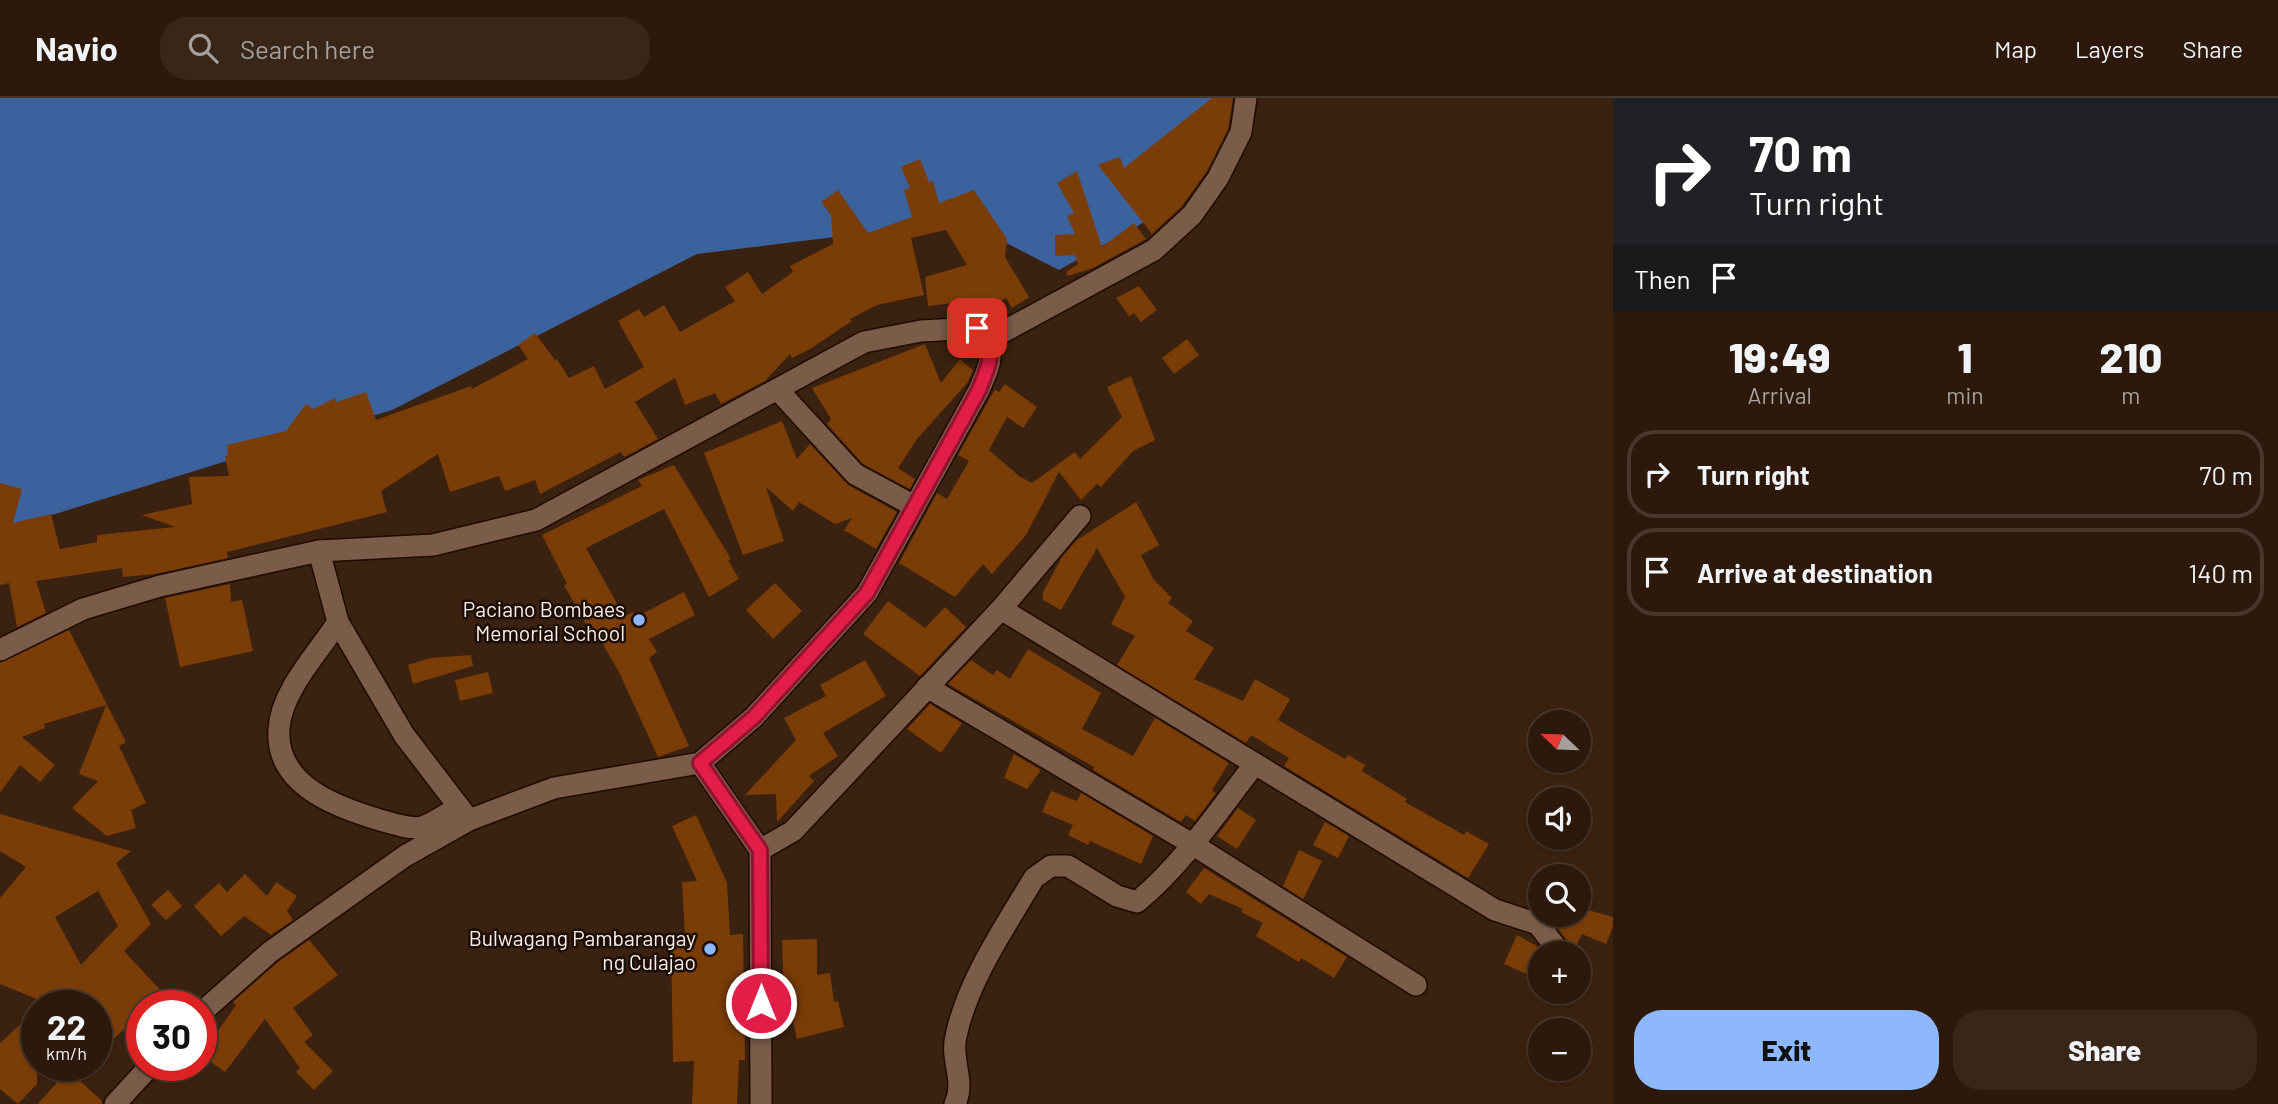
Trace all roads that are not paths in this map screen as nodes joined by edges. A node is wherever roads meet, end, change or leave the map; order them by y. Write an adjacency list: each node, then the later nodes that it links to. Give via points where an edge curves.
1 (1246, 98): 2 (street, via 1241,132 1219,178 1192,215 1154,250)
2 (988, 340): 3 (street, via 977,328 954,327 864,342); 4 (street, via 991,360 979,390)
3 (778, 390): 4 (street, via 855,474); 6 (street, via 536,520 433,545)
4 (914, 506): 11 (street, via 867,593 754,717)
5 (1080, 516): 7 (street)
6 (319, 551): 8 (street); 9 (street, via 120,597 46,625)
7 (1001, 610): 10 (street); 12 (street)
8 (338, 622): 13 (street, via 404,735); 13 (street, via 289,696 279,728 282,760 306,788 339,808 420,827)
9 (0, 650)
10 (927, 687): 14 (street); 15 (street, via 793,831)
11 (700, 763): 13 (street, via 554,788); 15 (street)
12 (1254, 765): 14 (street); 16 (street, via 1495,910 1538,924)
13 (464, 814): 18 (street, via 270,951)
14 (1192, 844): 17 (street); 22 (street, via 1138,902 1118,896 1068,866 1051,866 1034,878 969,996 955,1039 961,1091)
15 (760, 850): 21 (street)
16 (1551, 941)
17 (1416, 985)
18 (217, 999)
19 (136, 1081): 20 (street)
20 (115, 1104)
21 (761, 1104)
22 (955, 1104)

